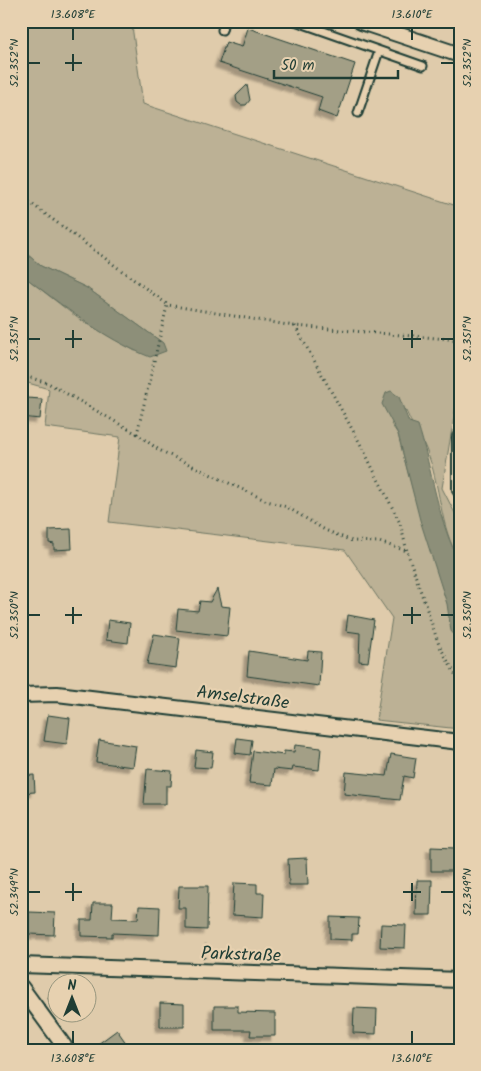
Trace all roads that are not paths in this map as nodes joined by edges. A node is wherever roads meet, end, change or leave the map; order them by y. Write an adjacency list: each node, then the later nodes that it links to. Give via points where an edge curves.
1 (224, 21): 4 (lane)
2 (295, 21): 5 (lane)
3 (361, 22): 6 (street)
4 (222, 30)
5 (379, 52): 7 (lane); 8 (lane)
6 (460, 55)
7 (423, 66)
8 (358, 113)
9 (460, 437): 10 (street)
10 (460, 490)
11 (21, 695): 12 (street, Amselstraße, via 65,695)
12 (460, 742)
13 (21, 965): 14 (street, Parkstraße)
14 (460, 980)
15 (21, 987): 16 (street)
16 (66, 1050)

